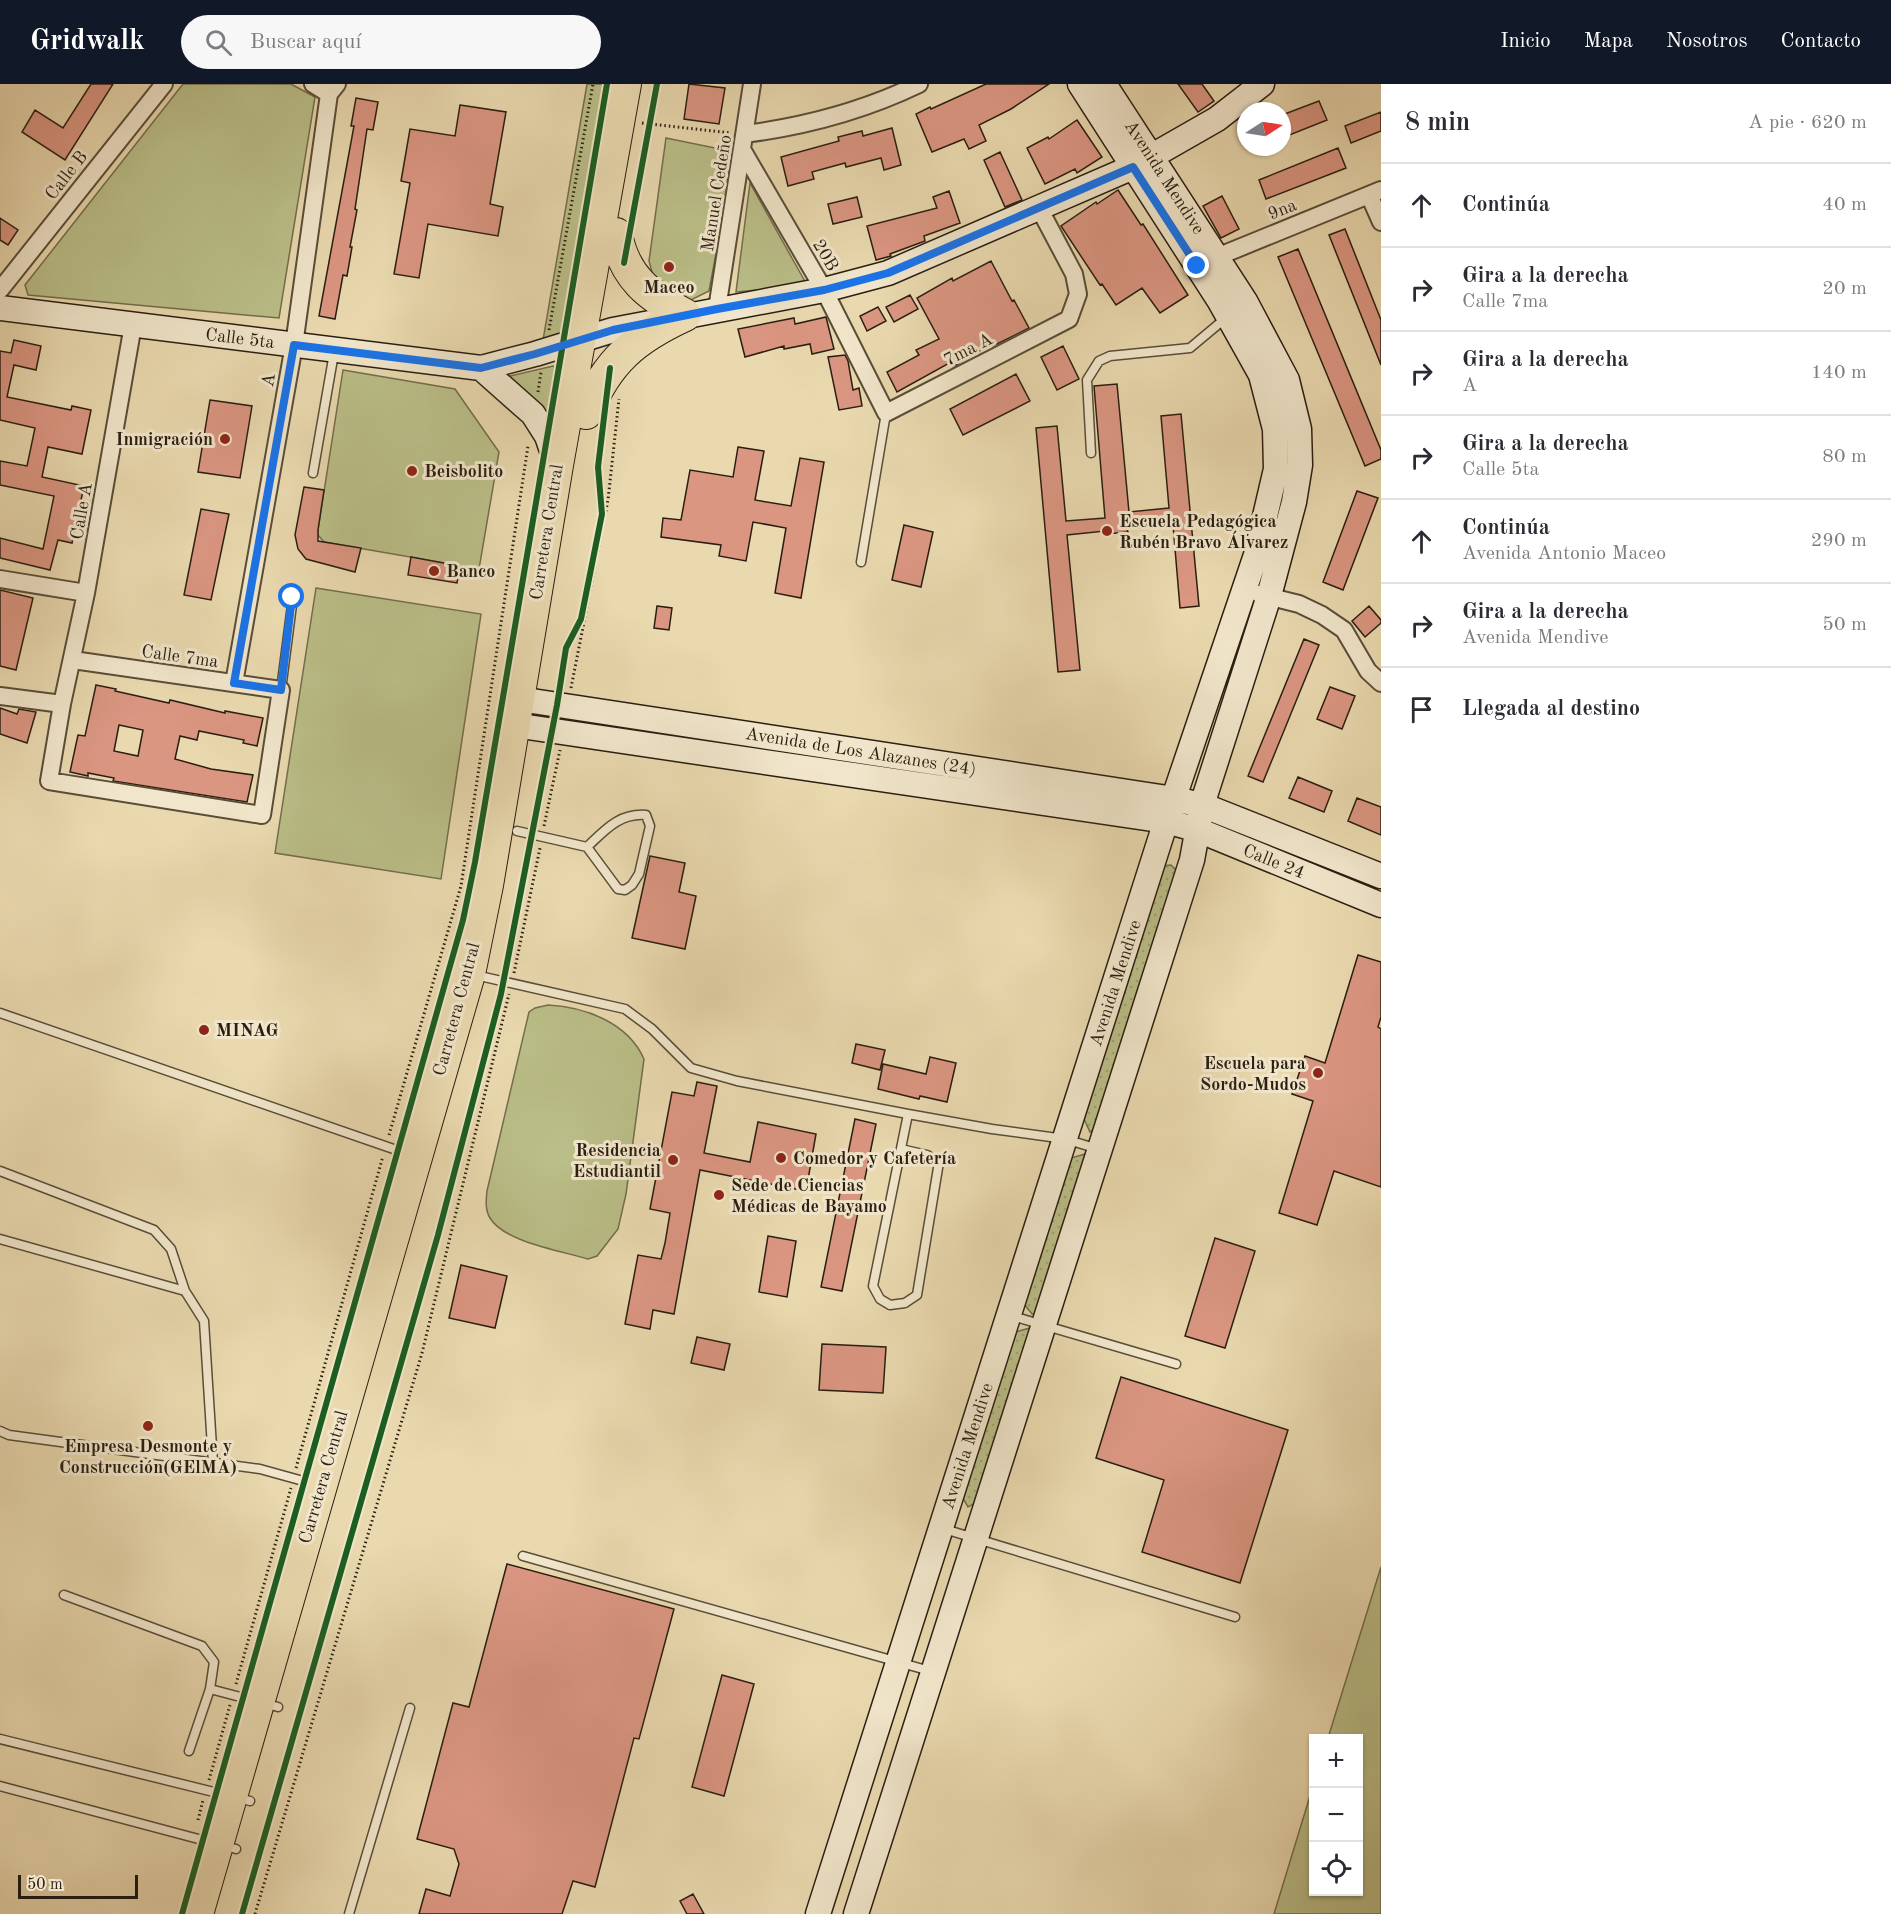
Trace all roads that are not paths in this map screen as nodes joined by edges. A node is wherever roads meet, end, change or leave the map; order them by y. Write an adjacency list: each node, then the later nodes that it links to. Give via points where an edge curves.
1 (164, 84): 19 (street, Calle B)
2 (313, 84): 10 (street)
3 (625, 84): 26 (highway, Carretera Central)
4 (643, 84): 17 (highway, Carretera Central, via 647,124)
5 (752, 84): 11 (street, Manuel Cedeño)
6 (920, 84): 11 (street, via 839,116)
7 (1080, 84): 13 (street, Avenida Mendive)
8 (1104, 84): 13 (street, Avenida Mendive)
9 (1262, 84): 13 (street, via 1217,119)
10 (333, 89): 27 (street, A)
11 (745, 134): 12 (street, Manuel Cedeño)
12 (743, 151): 20 (street, 20B); 23 (street, Manuel Cedeño)
13 (1142, 162): 15 (street); 18 (street, Avenida Mendive)
14 (1375, 192): 16 (street); 18 (street, 9na)
15 (1040, 208): 20 (street, via 888,273); 31 (street, 7ma A, via 1074,274 1078,294 1069,319)
16 (1381, 222)
17 (616, 234): 24 (highway, via 624,263 635,278 659,301); 26 (highway, Carretera Central)
18 (1207, 261): 22 (street, Avenida Mendive)
19 (0, 290)
20 (824, 290): 23 (street); 31 (street, 20B)
21 (0, 308): 25 (street, Calle 5ta)
22 (1237, 308): 32 (lane, via 1190,348 1110,356 1099,361 1087,380); 37 (street, Avenida Mendive, via 1275,429 1276,468 1256,555); 39 (street, Avenida Mendive, via 1287,380 1299,429 1300,465 1294,502)
23 (717, 309): 24 (street)
24 (685, 315): 26 (street); 30 (highway, via 630,347 594,392)
25 (133, 325): 27 (street, Calle 5ta); 38 (street, Calle A)
26 (590, 337): 29 (street); 30 (highway, Carretera Central); 33 (highway, Carretera Central)
27 (294, 345): 28 (street, Calle 5ta); 42 (street, A)
28 (334, 350): 29 (street, Calle 5ta); 34 (lane)
29 (481, 368): 33 (street, via 533,414)
30 (586, 413): 47 (highway, Carretera Central)
31 (886, 413): 35 (lane)
32 (1091, 453)
33 (558, 465): 47 (highway, Carretera Central)
34 (313, 473)
35 (861, 562)
36 (0, 579): 38 (street)
37 (1243, 591): 39 (street); 49 (street, Avenida Mendive)
38 (86, 592): 41 (street, Calle A)
39 (1269, 596): 43 (street, via 1315,611 1344,630 1368,671); 48 (street, Avenida Mendive)
40 (292, 597): 44 (lane)
41 (73, 660): 42 (street, Calle 7ma); 46 (street, Calle A)
42 (234, 683): 44 (street, Calle 7ma)
43 (1381, 683)
44 (281, 690): 46 (street, Calle A, via 261,815 49,781)
45 (0, 696): 46 (street)
46 (62, 704)
47 (539, 715): 49 (street, Avenida de Los Alazanes (24)); 51 (highway, Carretera Central); 55 (highway, Carretera Central, via 487,885)
48 (1202, 805): 49 (street, Avenida de Los Alazanes (24)); 50 (street, Avenida Mendive); 53 (street, Calle 24)
49 (1170, 810): 50 (street, Calle 24); 58 (street, Avenida Mendive)
50 (1198, 830): 54 (street, Calle 24); 60 (street, Avenida Mendive, via 1192,860)
51 (529, 834): 52 (lane); 55 (highway, Carretera Central, via 507,890)
52 (587, 847): 52 (lane, via 618,889 625,890 639,874 650,826 646,816 634,814 615,821)
53 (1381, 876)
54 (1381, 905)
55 (489, 979): 57 (lane, via 625,1009 652,1029 691,1068 737,1081); 61 (highway, Carretera Central); 79 (highway, Carretera Central)
56 (0, 1013): 61 (lane)
57 (908, 1114): 58 (lane); 59 (lane)
58 (1065, 1139): 60 (lane); 65 (street, Avenida Mendive)
59 (901, 1149): 59 (lane, via 873,1286 880,1299 890,1305 906,1303 917,1295 939,1162)
60 (1099, 1150): 66 (street, Avenida Mendive)
61 (420, 1157): 70 (highway, Carretera Central)
62 (0, 1171): 64 (lane, via 154,1230 171,1249)
63 (0, 1239): 64 (lane)
64 (185, 1291): 69 (lane, via 204,1321)
65 (1009, 1315): 66 (lane); 71 (street, Avenida Mendive)
66 (1043, 1325): 67 (lane); 72 (street, Avenida Mendive)
67 (1176, 1364)
68 (0, 1431): 69 (lane)
69 (213, 1463): 70 (lane, via 260,1469)
70 (315, 1484): 79 (highway, Carretera Central)
71 (941, 1528): 72 (lane); 76 (street, Avenida Mendive)
72 (976, 1539): 75 (lane); 77 (street, Avenida Mendive)
73 (523, 1556): 76 (lane)
74 (64, 1595): 78 (lane, via 202,1646 214,1662)
75 (1234, 1617)
76 (898, 1662): 77 (lane); 89 (street, Avenida Mendive)
77 (933, 1672): 90 (street, Avenida Mendive)
78 (210, 1689): 79 (lane); 82 (lane)
79 (256, 1702): 84 (highway, Carretera Central)
80 (410, 1708): 88 (lane)
81 (0, 1738): 84 (lane)
82 (189, 1751)
83 (0, 1786): 85 (lane)
84 (229, 1796): 85 (highway, Carretera Central)
85 (215, 1843): 86 (highway, Carretera Central); 87 (highway, Carretera Central)
86 (197, 1914)
87 (217, 1914)
88 (349, 1914)
89 (818, 1914)
90 (856, 1914)

